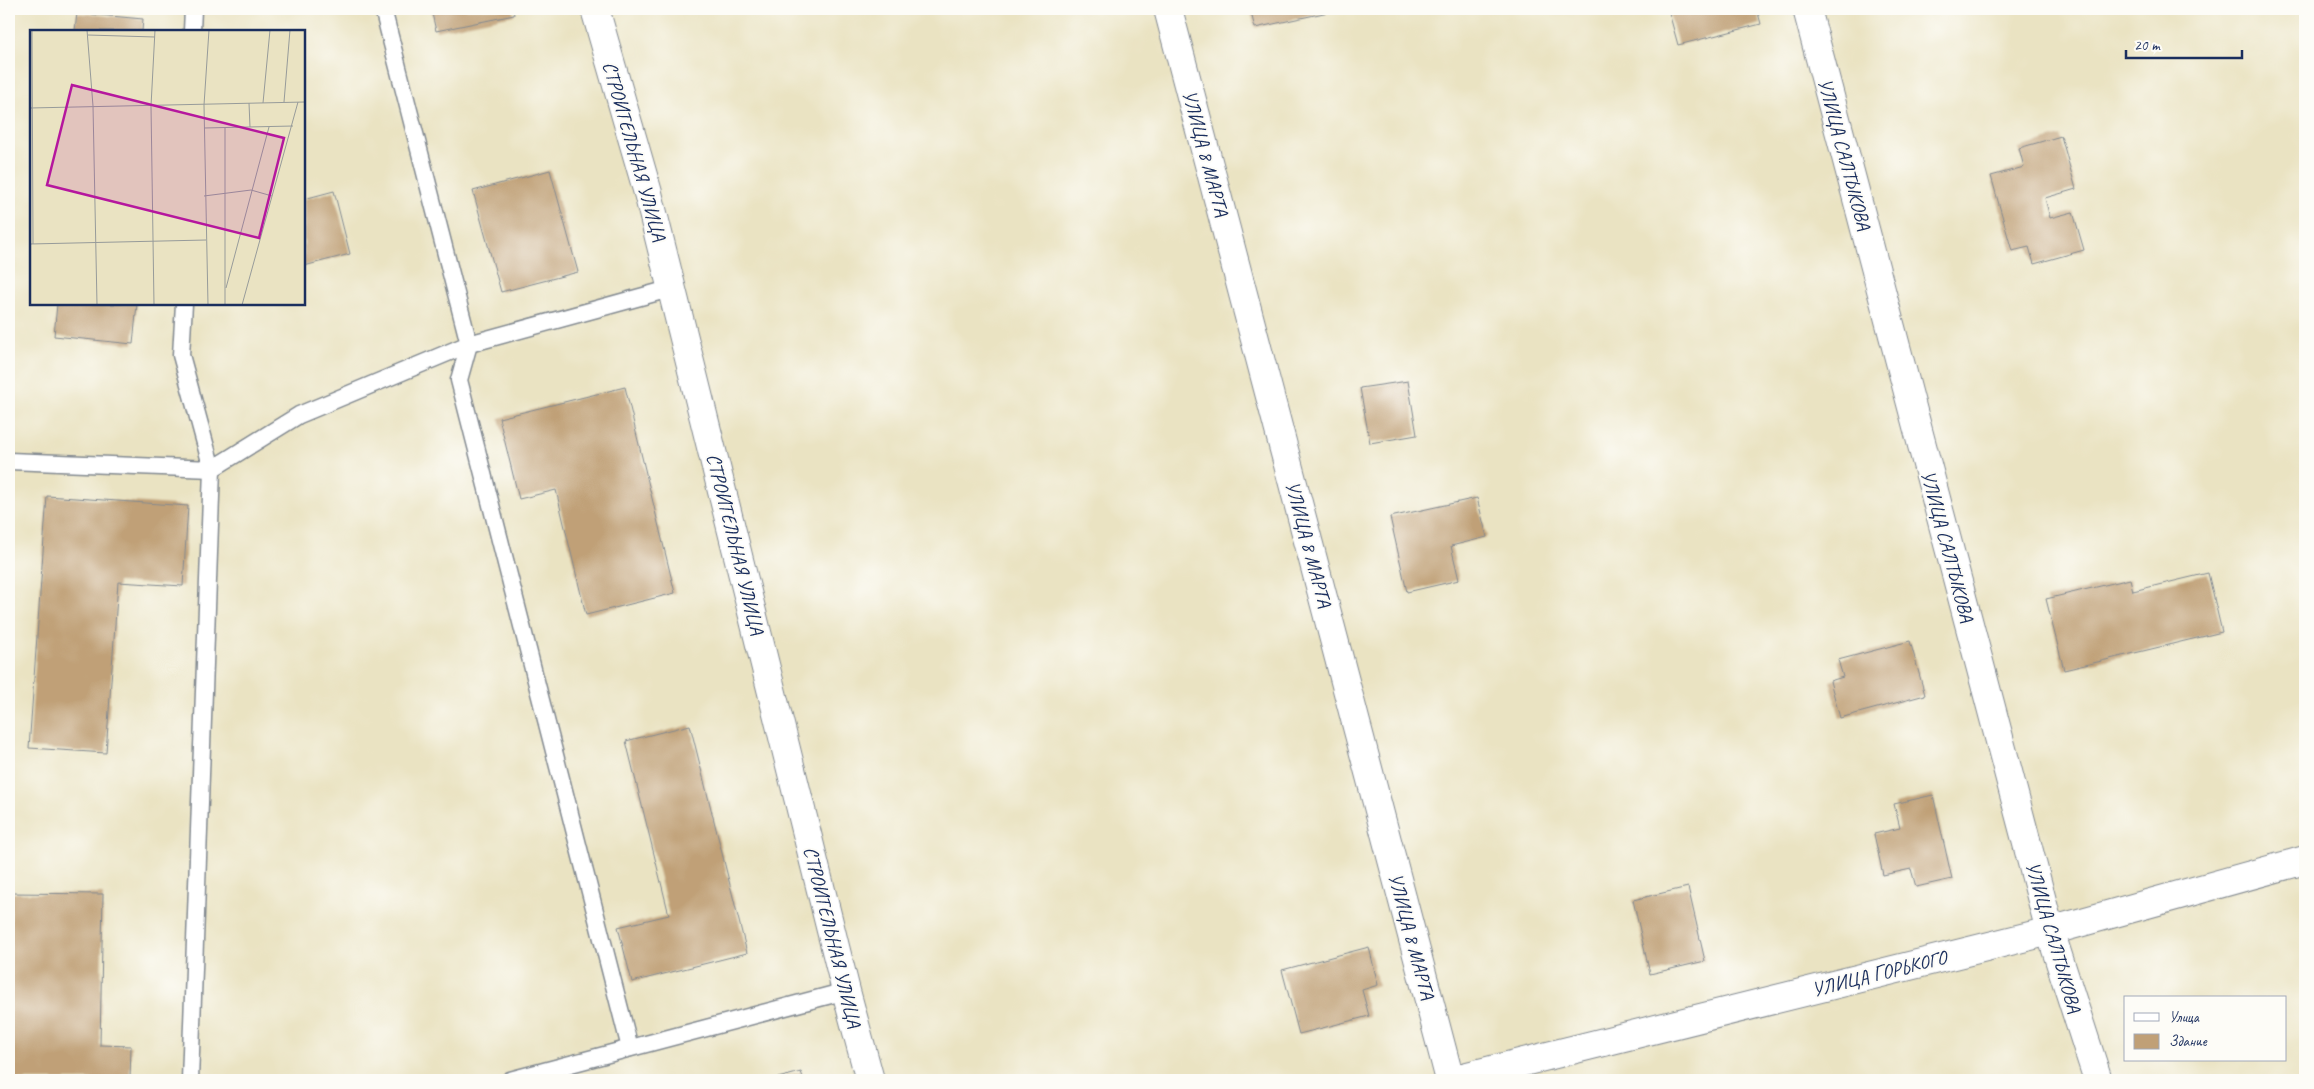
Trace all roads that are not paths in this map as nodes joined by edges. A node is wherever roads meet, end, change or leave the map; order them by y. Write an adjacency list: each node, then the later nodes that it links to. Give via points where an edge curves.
1 (193, 9): 6 (lane)
2 (384, 9): 9 (lane)
3 (595, 9): 7 (street, СТРОИТЕЛЬНАЯ УЛИЦА)
4 (1168, 9): 19 (street, УЛИЦА 8 МАРТА)
5 (1807, 9): 13 (street, УЛИЦА САЛТЫКОВА)
6 (192, 30)
7 (673, 288): 9 (lane); 14 (street, СТРОИТЕЛЬНАЯ УЛИЦА)
8 (184, 305): 11 (lane, via 181,355)
9 (469, 344): 11 (lane, via 299,415); 15 (lane, via 459,380)
10 (9, 461): 11 (lane)
11 (212, 469): 16 (lane)
12 (2305, 860): 13 (street, УЛИЦА ГОРЬКОГО)
13 (2050, 931): 19 (street, УЛИЦА ГОРЬКОГО); 20 (street, УЛИЦА САЛТЫКОВА)
14 (846, 991): 15 (lane); 18 (street, СТРОИТЕЛЬНАЯ УЛИЦА)
15 (630, 1048): 17 (lane)
16 (190, 1080)
17 (510, 1080)
18 (870, 1080)
19 (1451, 1080)
20 (2098, 1080)

